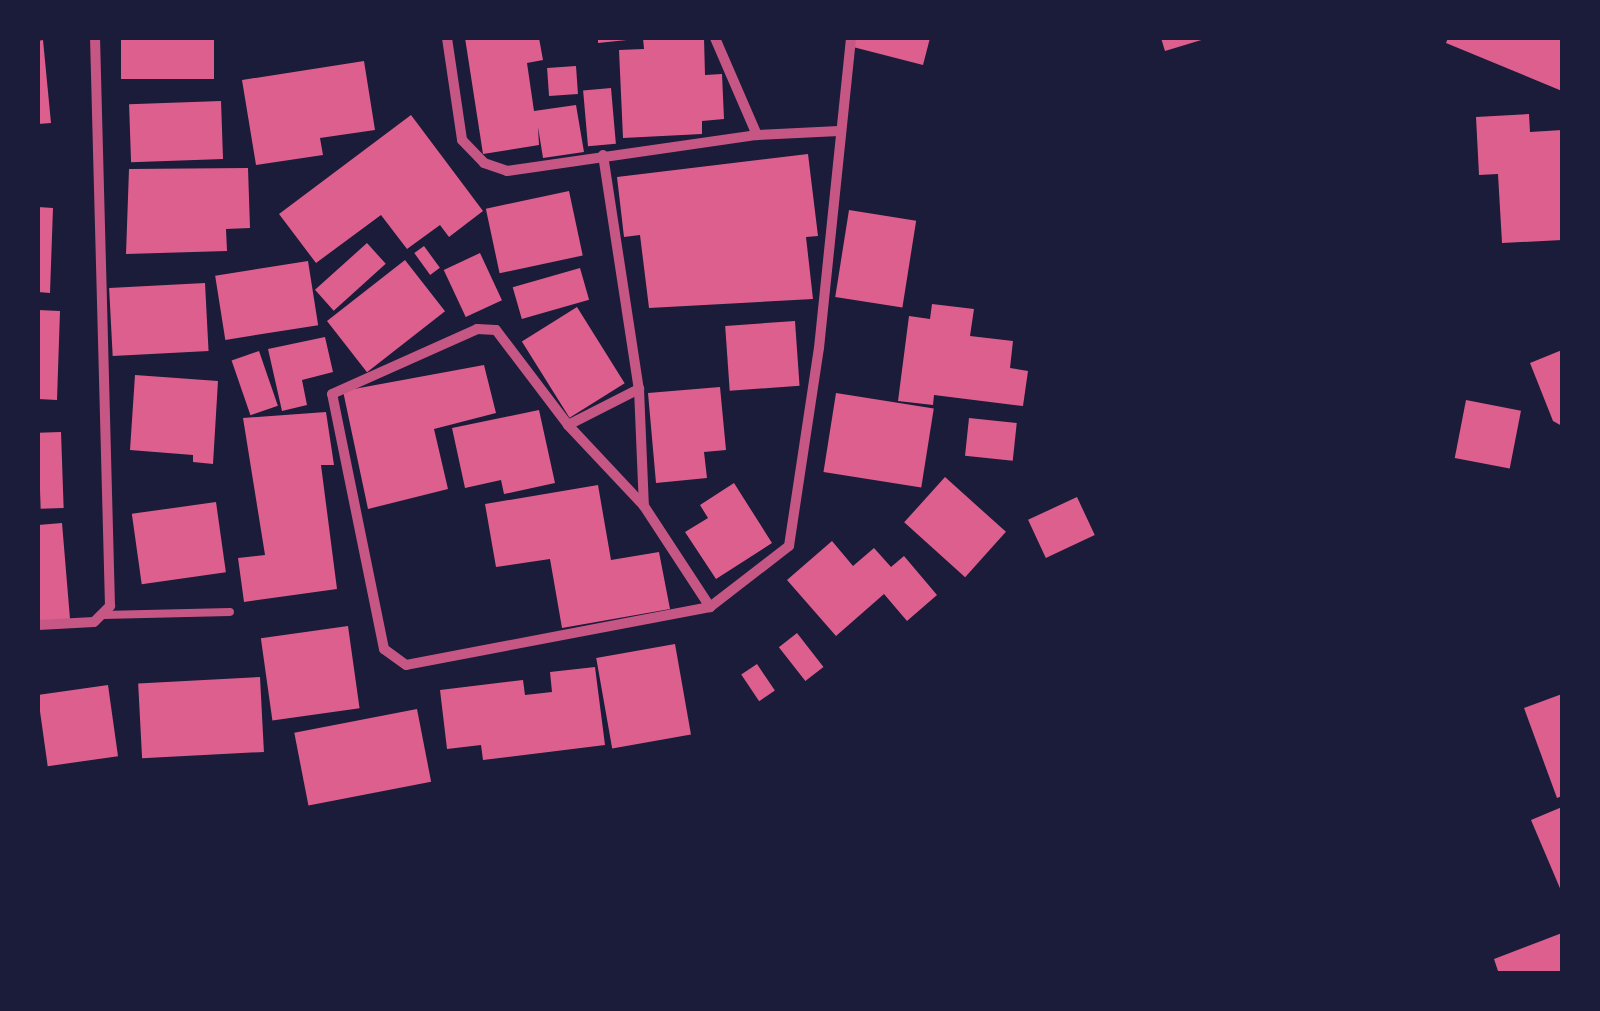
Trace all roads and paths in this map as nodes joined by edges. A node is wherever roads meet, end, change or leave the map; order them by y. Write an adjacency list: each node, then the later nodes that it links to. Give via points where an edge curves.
1 (94, 38): 13 (street, via 110,606)
2 (447, 38): 7 (street, via 462,140 484,163 507,171)
3 (716, 38): 6 (street)
4 (852, 38): 5 (street)
5 (838, 130): 6 (street); 11 (street, via 819,348 789,546)
6 (756, 135): 7 (street)
7 (603, 155): 8 (street)
8 (639, 389): 9 (street); 10 (street)
9 (568, 425): 10 (street); 11 (street, via 496,330 477,329 332,394 384,649 406,665)
10 (644, 506): 11 (street)
11 (710, 607)
12 (230, 612): 13 (lane)
13 (103, 614): 14 (street, via 94,622)
14 (38, 625)

